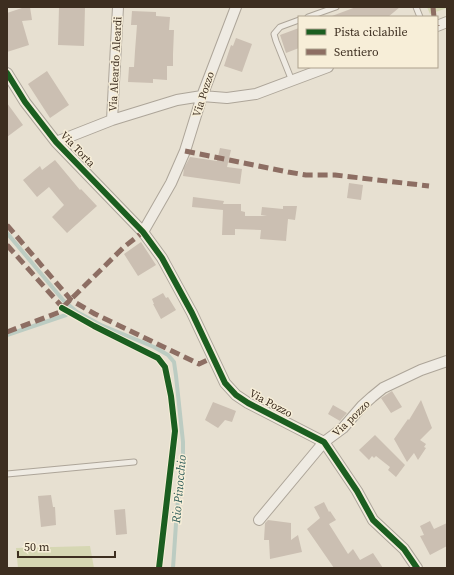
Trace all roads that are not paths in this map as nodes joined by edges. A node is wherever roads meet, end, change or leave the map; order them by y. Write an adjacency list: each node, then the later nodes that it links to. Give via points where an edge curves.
1 (118, 7): 10 (street, Via Aleardo Aleardi)
2 (236, 7): 9 (street, Via Pozzo)
3 (336, 7): 4 (lane)
4 (311, 16)
5 (298, 20): 8 (lane, via 280,27 274,34)
6 (325, 68): 8 (street, Via Aleardo Aleardi)
7 (7, 73): 11 (street, Via Torta, via 25,102)
8 (292, 80): 9 (street, Via Aleardo Aleardi, via 256,94 227,98)
9 (202, 96): 10 (street, Via Aleardo Aleardi, via 177,100); 12 (street, Via Pozzo, via 186,151)
10 (112, 120): 11 (street, Via Aleardo Aleardi)
11 (56, 142): 12 (street, Via Torta)
12 (143, 232): 14 (street, Via Pozzo, via 162,258 192,313 225,383 248,403)
13 (447, 361): 14 (street, Via pozzo, via 383,388 362,406 343,428)
14 (324, 442): 17 (street, Via pozzo); 18 (street, Via Pozzo, via 374,520 404,549)
15 (134, 462): 16 (lane)
16 (7, 474)
17 (259, 520)
18 (417, 568)

